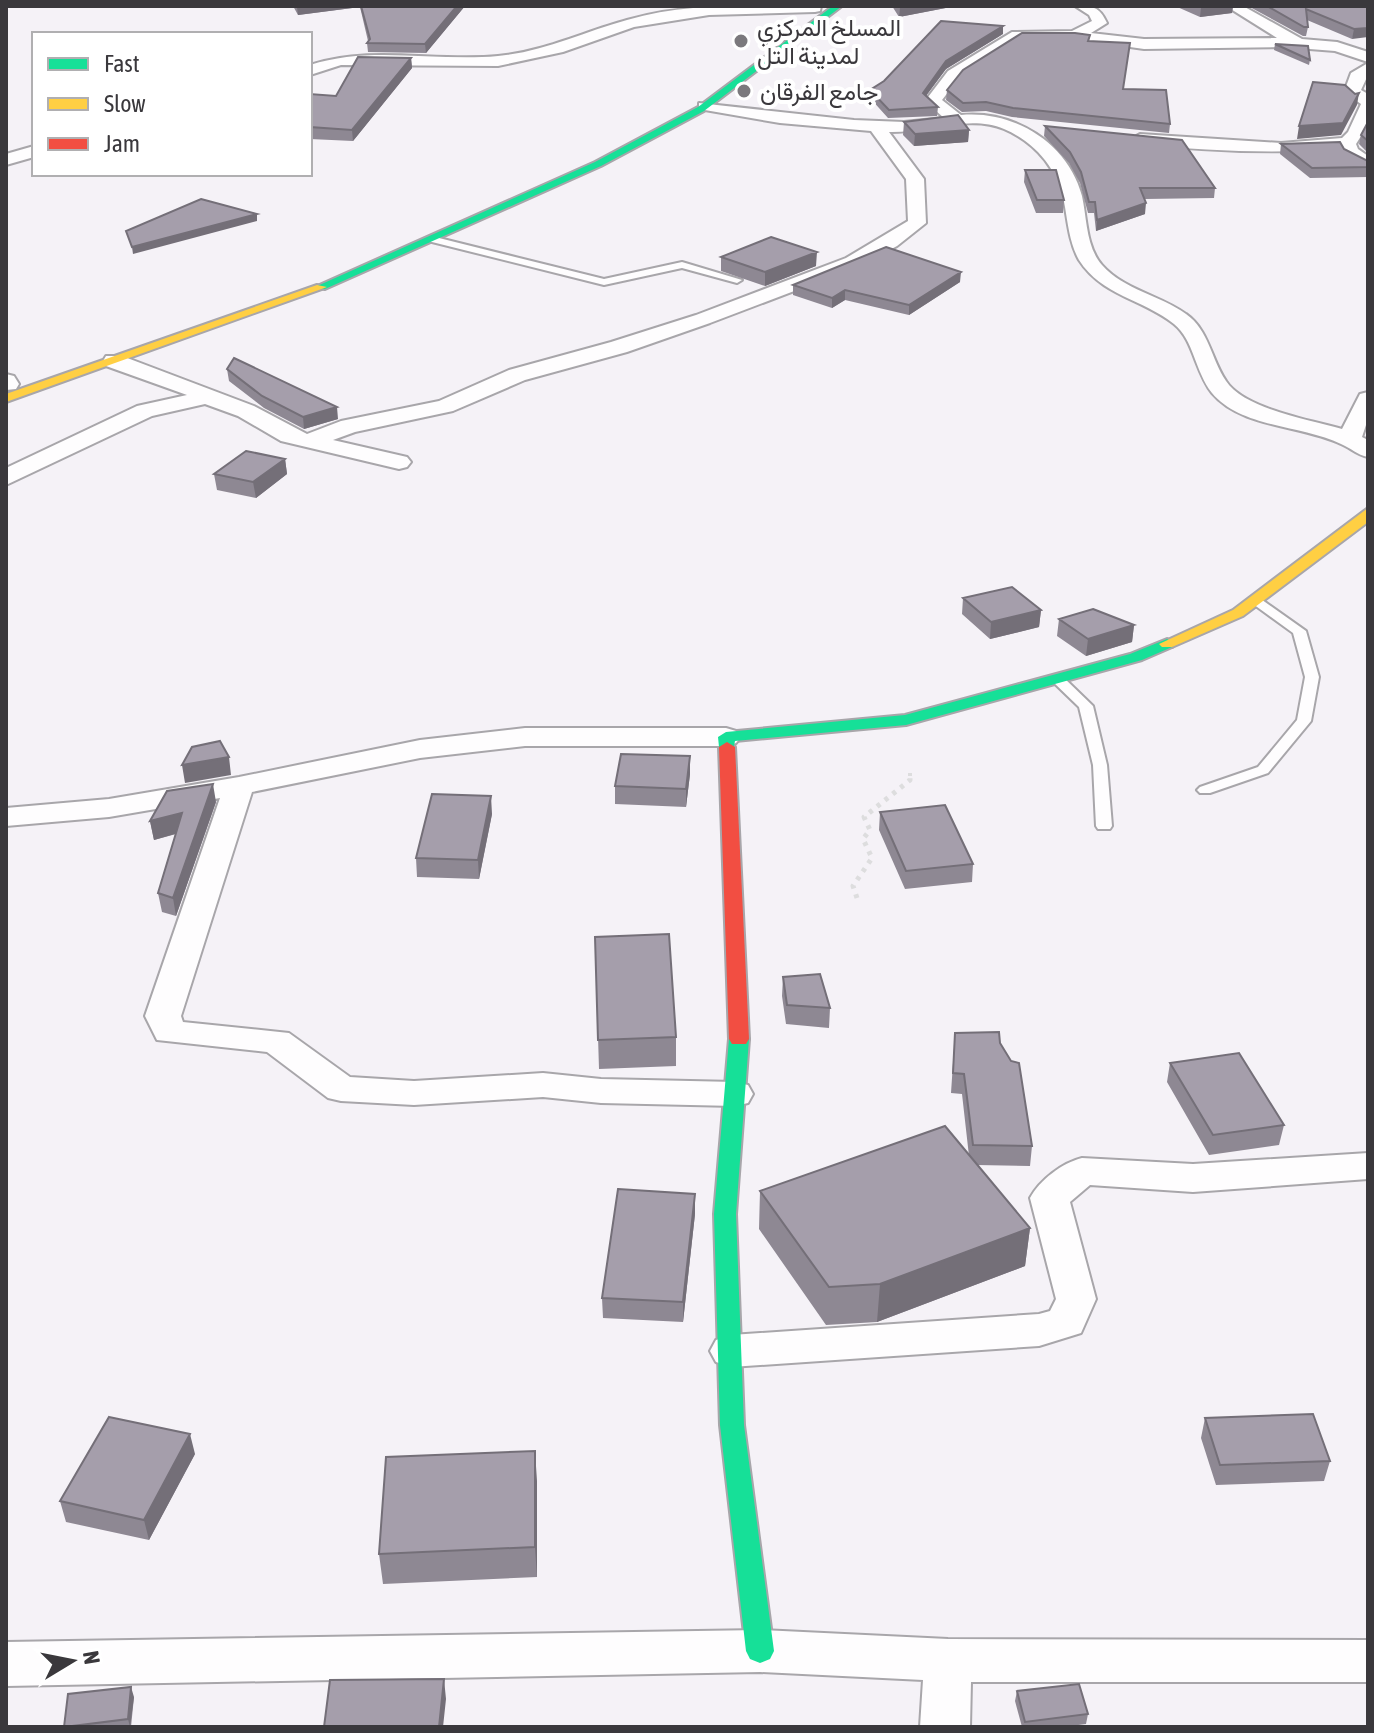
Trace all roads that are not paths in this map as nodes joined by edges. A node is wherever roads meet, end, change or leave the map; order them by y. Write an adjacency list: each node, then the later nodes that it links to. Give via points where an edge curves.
1 (838, 6): 13 (main road)
2 (1082, 6): 5 (street, via 1095,12 1100,23)
3 (1233, 6): 7 (street)
4 (816, 7): 11 (street, via 723,10 631,23 558,49 498,61 340,60); 26 (main road, via 688,100 551,170 331,269)
5 (1074, 35): 7 (street, via 1144,44); 14 (street, via 1017,35 954,74 933,101)
6 (1368, 42): 8 (street)
7 (1298, 43): 8 (street)
8 (1337, 47): 9 (street)
9 (1368, 57)
10 (1368, 68): 12 (street, via 1357,76 1352,92)
11 (312, 69)
12 (1368, 103): 19 (street)
13 (705, 106): 16 (street, via 790,120); 23 (main road, via 598,164)
14 (957, 120): 15 (street); 16 (street, via 929,127)
15 (1010, 125): 17 (street); 30 (street, via 1037,142 1061,168 1088,259 1112,283 1183,322 1228,396)
16 (876, 126): 29 (street, via 918,182 920,198 917,223 890,242 853,262 689,324 517,375 445,406 349,426)
17 (1041, 128)
18 (1123, 137): 19 (street, via 1281,148)
19 (1347, 143): 22 (street, via 1350,152)
20 (32, 152): 21 (street)
21 (6, 160)
22 (1368, 164)
23 (431, 239): 24 (lane, via 604,282 682,265); 25 (main road, via 345,278)
24 (737, 280)
25 (114, 361): 26 (main road); 27 (street)
26 (6, 387)
27 (207, 397): 29 (street); 32 (street, via 145,411)
28 (1368, 399): 30 (street, via 1358,415)
29 (308, 441): 31 (street)
30 (1359, 445)
31 (399, 462)
32 (6, 478)
33 (1368, 512): 34 (main road)
34 (1258, 601): 35 (main road, via 1136,657); 38 (lane, via 1299,631 1312,677 1304,721 1263,770)
35 (1058, 680): 36 (main road, via 906,720); 40 (lane, via 1086,706 1100,765)
36 (726, 737): 37 (street, via 525,737 420,749); 41 (main road, via 740,1021)
37 (239, 786): 39 (street, via 109,808); 41 (street, via 163,1016 170,1032 276,1041 341,1089 414,1093 543,1085)
38 (1205, 790)
39 (6, 817)
40 (1104, 826)
41 (735, 1094): 43 (main road, via 725,1214)
42 (1368, 1166): 43 (street, via 1193,1178 1082,1171 1049,1198 1076,1299 1066,1322 1039,1330)
43 (731, 1351): 44 (main road, via 732,1425)
44 (760, 1651): 45 (street); 47 (street)
45 (948, 1660): 46 (street); 48 (street)
46 (1368, 1661)
47 (6, 1664)
48 (945, 1727)

